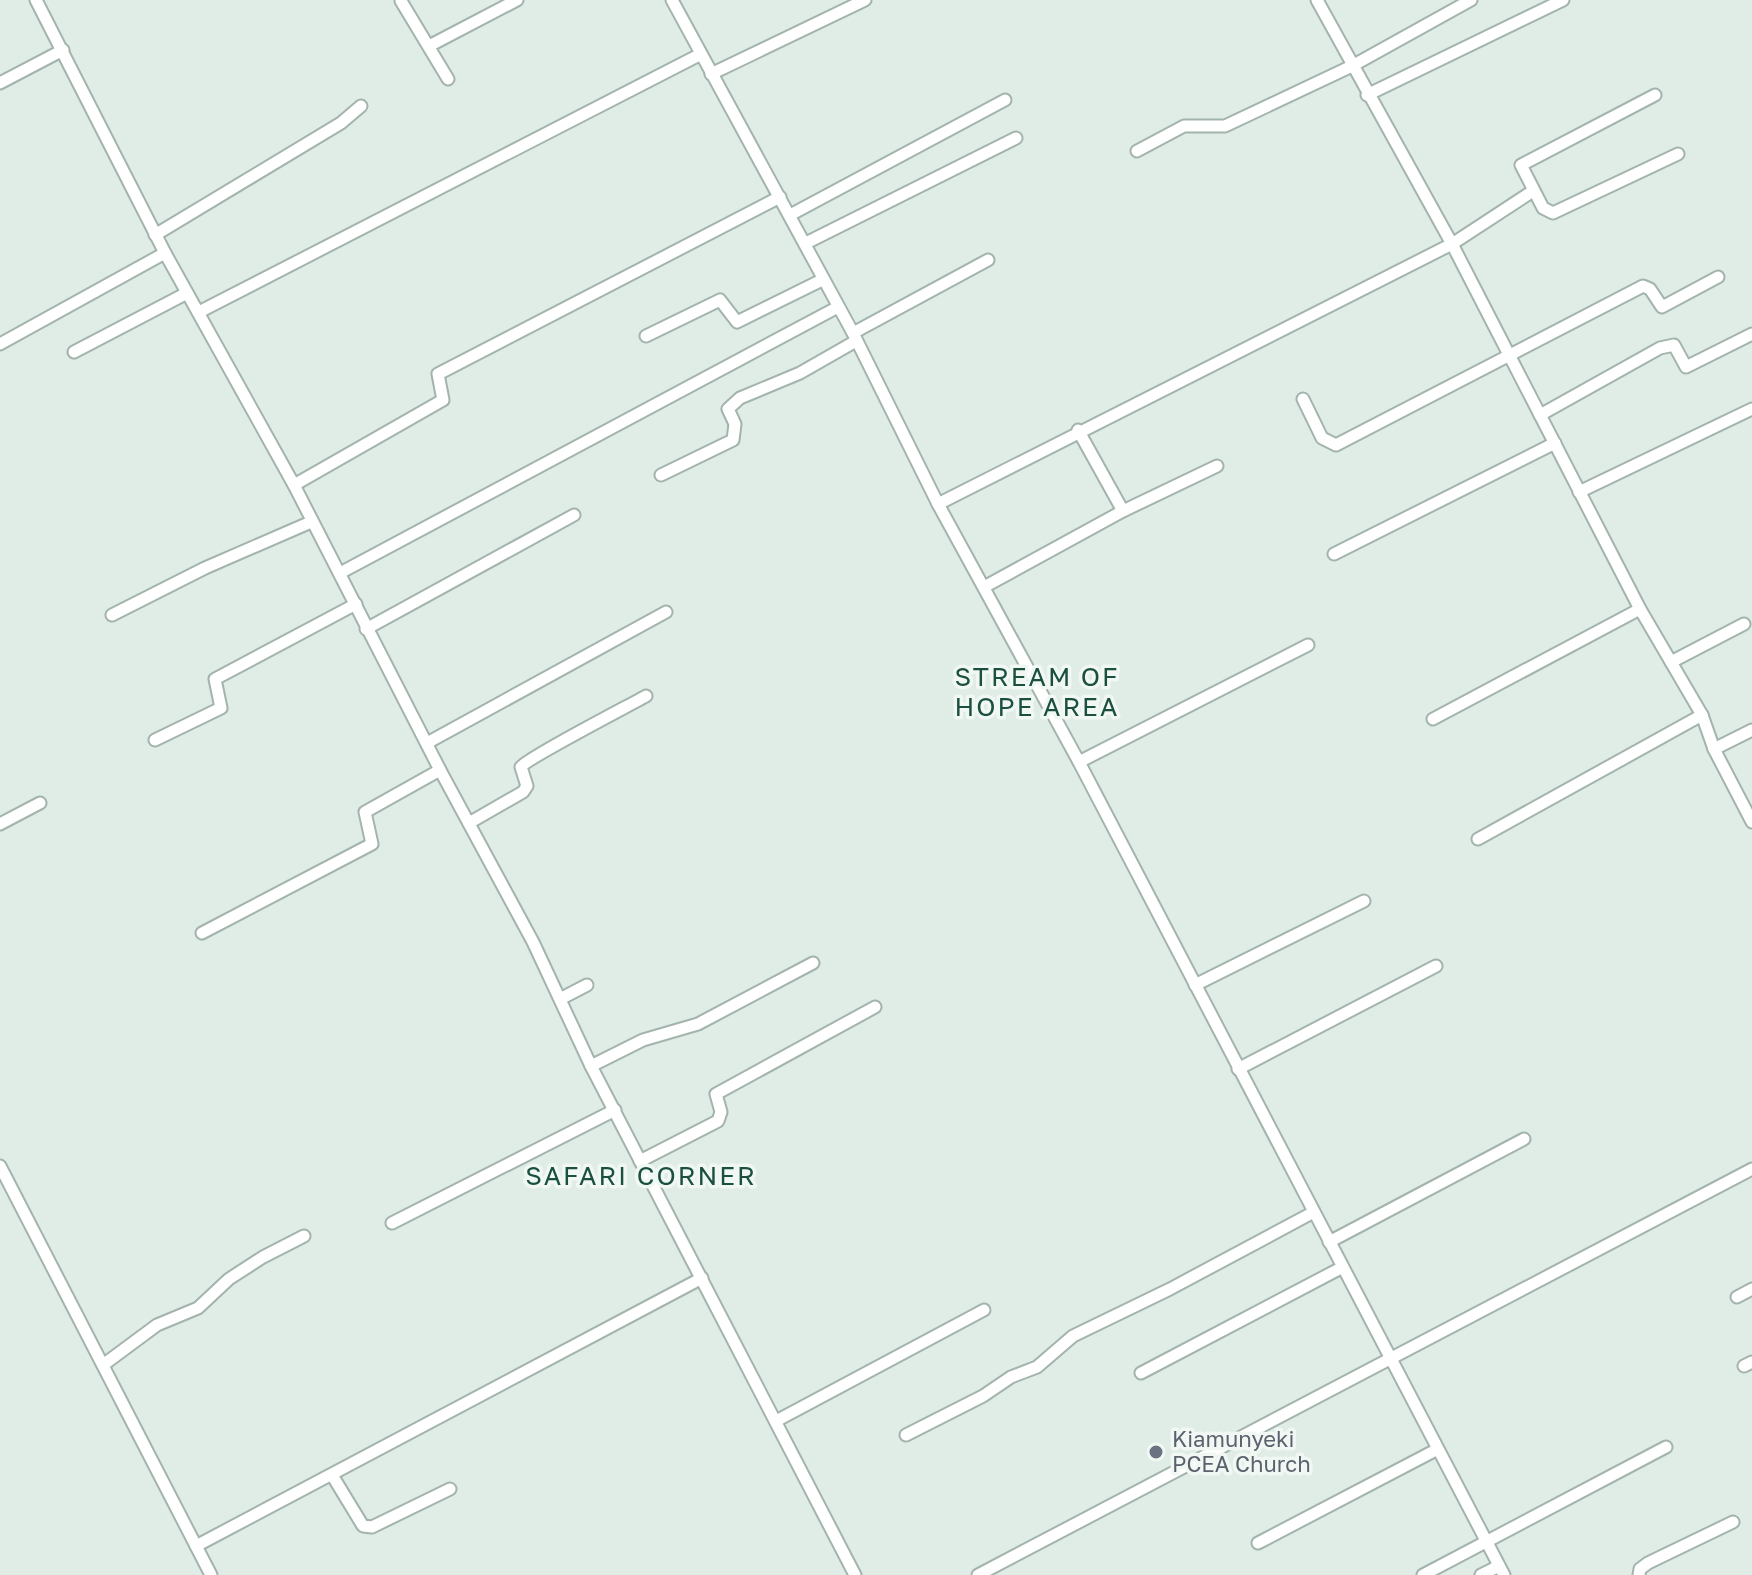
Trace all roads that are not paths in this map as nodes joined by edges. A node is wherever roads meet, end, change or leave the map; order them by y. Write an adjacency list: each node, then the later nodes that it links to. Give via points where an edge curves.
1 (36, 0): 10 (street)
2 (517, 0): 9 (street)
3 (672, 0): 11 (street)
4 (865, 0): 13 (street)
5 (1317, 0): 12 (street)
6 (1471, 0): 12 (street)
7 (1563, 0): 16 (street)
8 (401, 1): 9 (street)
9 (429, 46): 14 (street)
10 (63, 50): 15 (street); 26 (street)
11 (701, 54): 13 (street); 35 (street)
12 (1352, 66): 16 (street); 21 (street, via 1225,126 1184,126)
13 (711, 74): 24 (street)
14 (448, 79)
15 (0, 83)
16 (1367, 95): 28 (street)
17 (1655, 95): 23 (street, via 1522,162)
18 (1005, 100): 25 (street)
19 (361, 106): 26 (street)
20 (1016, 138): 27 (street)
21 (1137, 151)
22 (1678, 154): 23 (street, via 1558,212 1547,212)
23 (1533, 191): 28 (street)
24 (780, 197): 25 (street); 49 (street, via 438,374 443,400)
25 (790, 215): 27 (street)
26 (155, 235): 29 (street)
27 (806, 243): 32 (street)
28 (1452, 244): 41 (street); 45 (street)
29 (165, 253): 33 (street); 39 (street)
30 (988, 260): 38 (street)
31 (1718, 277): 41 (street, via 1662,307 1643,286)
32 (822, 280): 34 (street); 37 (street, via 742,320 733,321 720,300)
33 (187, 293): 35 (street); 40 (street)
34 (838, 307): 38 (street); 56 (street)
35 (199, 312): 49 (street)
36 (1752, 334): 44 (street, via 1686,367 1674,345 1660,348)
37 (646, 336)
38 (855, 337): 48 (street, via 800,373 740,398 728,409 735,424 733,440); 51 (street)
39 (0, 344)
40 (74, 352)
41 (1509, 354): 42 (street, via 1336,445 1322,438); 44 (street)
42 (1303, 399)
43 (1752, 409): 50 (street)
44 (1540, 415): 46 (street)
45 (1078, 430): 51 (street); 52 (street)
46 (1555, 443): 50 (street); 55 (street)
47 (1217, 466): 52 (street)
48 (661, 475)
49 (294, 485): 54 (street)
50 (1579, 492): 59 (street)
51 (938, 504): 57 (street)
52 (1123, 511): 57 (street)
53 (574, 515): 63 (street)
54 (311, 522): 56 (street); 61 (street)
55 (1334, 554)
56 (340, 573): 58 (street)
57 (984, 587): 73 (street)
58 (356, 604): 63 (street); 70 (street, via 215,679 221,708)
59 (1640, 609): 65 (street); 68 (street)
60 (666, 612): 71 (street)
61 (112, 615)
62 (1744, 624): 65 (street)
63 (366, 629): 71 (street)
64 (1308, 645): 73 (street)
65 (1671, 662): 67 (street)
66 (646, 696): 77 (street, via 527,759 521,767 527,786 523,792)
67 (1702, 715): 72 (street); 79 (street)
68 (1433, 719)
69 (1752, 730): 72 (street)
70 (155, 740)
71 (427, 743): 74 (street)
72 (1714, 749): 76 (street)
73 (1079, 762): 85 (street)
74 (440, 770): 77 (street); 81 (street, via 365,812 372,844)
75 (40, 803): 78 (street)
76 (1752, 822)
77 (469, 823): 86 (street)
78 (0, 824)
79 (1478, 839)
80 (1364, 901): 85 (street)
81 (202, 933)
82 (813, 963): 88 (street, via 698,1024 643,1040)
83 (1436, 966): 89 (street)
84 (587, 985): 86 (street)
85 (1195, 985): 89 (street)
86 (562, 998): 88 (street)
87 (875, 1007): 92 (street, via 716,1094 718,1121)
88 (591, 1066): 90 (street)
89 (1238, 1069): 95 (street)
90 (615, 1110): 92 (street); 96 (street)
91 (1524, 1139): 98 (street)
92 (640, 1161): 100 (street)
93 (0, 1166): 105 (street)
94 (1752, 1169): 104 (street)
95 (1312, 1213): 98 (street); 108 (street, via 1073,1336 1037,1367)
96 (392, 1223)
97 (304, 1236): 105 (street, via 229,1279 198,1308 157,1325)
98 (1329, 1242): 99 (street)
99 (1341, 1268): 104 (street); 106 (street)
100 (702, 1278): 107 (street); 111 (street)
101 (1752, 1289): 102 (street)
102 (1737, 1297)
103 (984, 1310): 107 (street)
104 (1389, 1361): 110 (street); 120 (street)
105 (103, 1365): 116 (street)
106 (1141, 1373)
107 (776, 1421): 119 (street)
108 (906, 1435)
109 (1666, 1447): 114 (street)
110 (1436, 1450): 114 (street); 115 (street)
111 (332, 1475): 112 (street, via 363,1526 372,1527); 116 (street)
112 (450, 1489)
113 (1733, 1522): 123 (street, via 1648,1563)
114 (1484, 1542): 117 (street); 121 (street)
115 (1258, 1543)
116 (196, 1546): 118 (street)
117 (1502, 1570): 122 (street)
118 (211, 1575)
119 (855, 1575)
120 (978, 1575)
121 (1423, 1575)
122 (1481, 1575)
123 (1639, 1575)

